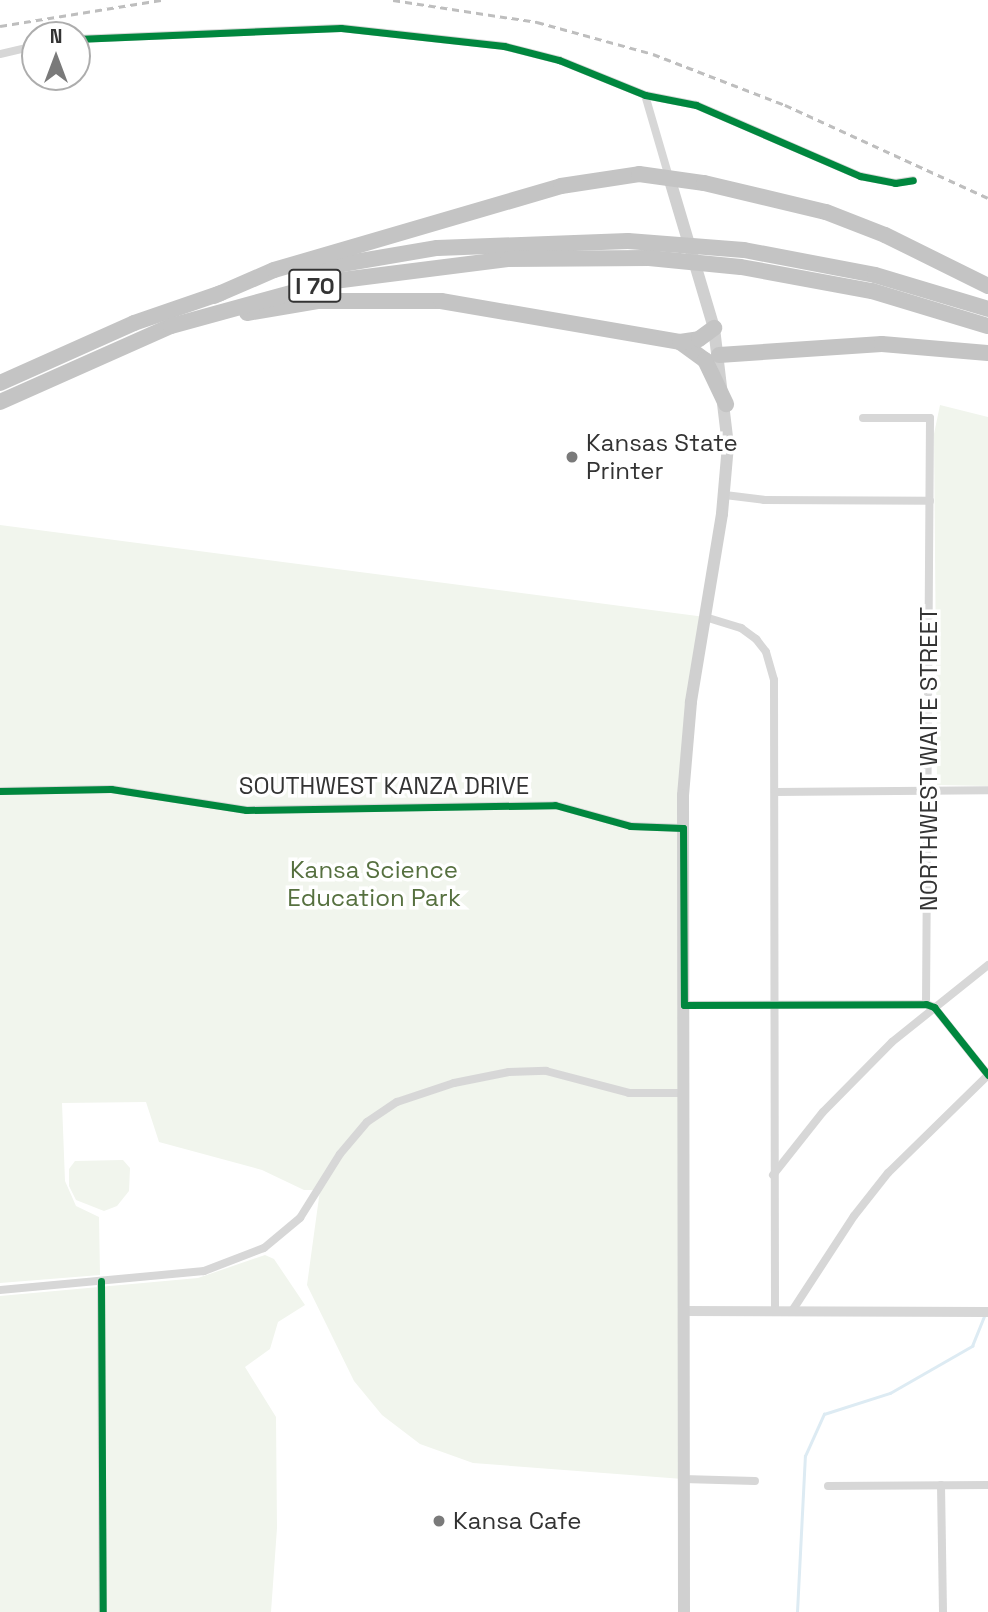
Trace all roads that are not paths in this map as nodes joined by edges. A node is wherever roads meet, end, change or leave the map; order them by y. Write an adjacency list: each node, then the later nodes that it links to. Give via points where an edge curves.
1 (91, 38): 4 (street, via 387,30 533,52)
2 (21, 49): 3 (street)
3 (0, 54)
4 (645, 95): 5 (street); 6 (street, via 678,99 746,123 860,176 895,183)
5 (668, 177): 8 (highway, via 825,212 886,235); 9 (highway, via 639,174 561,186 274,270); 12 (main road)
6 (913, 180)
7 (743, 259): 9 (highway, I 70, bridge, via 628,241 437,248 309,270); 10 (highway, I 70, via 875,275); 11 (highway, I 70); 13 (highway, I 70, bridge, via 508,259 390,271 276,295)
8 (988, 286)
9 (214, 296): 17 (highway, I 70, via 134,323)
10 (988, 309)
11 (988, 326)
12 (714, 328): 14 (highway, via 699,339); 16 (main road)
13 (145, 336): 14 (highway, via 295,304 383,298 472,305); 18 (highway, I 70)
14 (680, 342): 19 (highway, via 705,359)
15 (988, 353): 16 (highway, via 882,344)
16 (719, 355): 19 (main road)
17 (0, 383)
18 (0, 402)
19 (726, 404): 21 (main road)
20 (863, 418): 22 (street, NORTHWEST WAITE STREET, via 930,418)
21 (725, 495): 22 (street, via 764,500); 23 (main road)
22 (930, 501): 26 (street, NORTHWEST WAITE STREET)
23 (705, 617): 27 (street, via 749,632 766,652 774,680); 28 (main road, via 691,702)
24 (988, 790): 26 (street)
25 (0, 791): 28 (street, SOUTHWEST KANZA DRIVE, via 111,789 246,810 555,805 630,826)
26 (930, 791): 27 (street); 32 (street, NORTHWEST WAITE STREET)
27 (775, 792): 31 (street)
28 (683, 828): 30 (main road)
29 (988, 965): 32 (street)
30 (684, 1005): 31 (street); 34 (main road)
31 (774, 1005): 32 (street); 35 (street)
32 (930, 1005): 33 (street); 35 (street, via 823,1112)
33 (988, 1075): 40 (street, via 888,1173)
34 (684, 1093): 36 (street, via 629,1093 535,1071 509,1072 419,1093 367,1122 340,1154 300,1218 271,1243 204,1270); 38 (main road)
35 (773, 1175): 39 (street)
36 (101, 1280): 37 (street); 47 (street)
37 (0, 1290)
38 (684, 1311): 39 (street); 42 (main road)
39 (775, 1311): 40 (street)
40 (792, 1311): 41 (street)
41 (988, 1312)
42 (683, 1479): 43 (street); 48 (main road)
43 (755, 1480)
44 (941, 1485): 45 (street); 46 (street); 49 (street)
45 (988, 1485)
46 (828, 1486)
47 (103, 1612)
48 (684, 1612)
49 (943, 1612)

